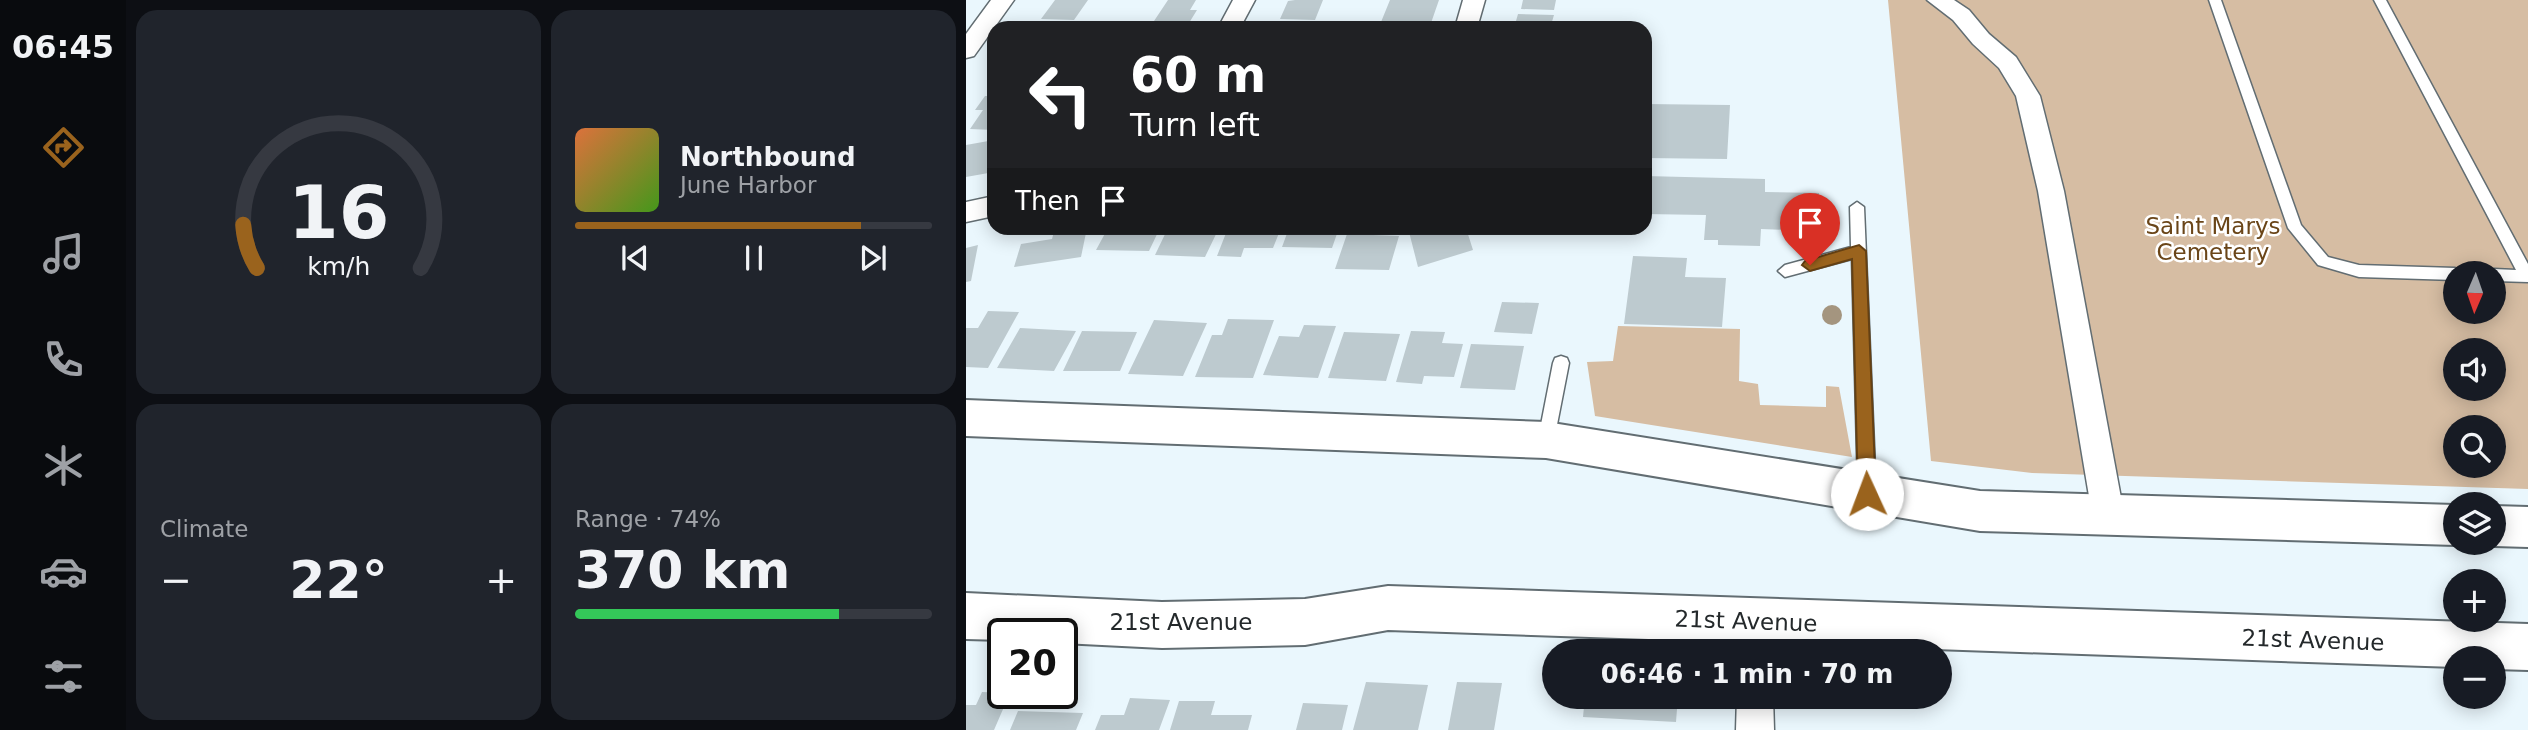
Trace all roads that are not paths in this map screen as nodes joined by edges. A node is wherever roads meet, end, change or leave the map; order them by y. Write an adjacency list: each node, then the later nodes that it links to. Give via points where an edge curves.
1 (1003, 0): 7 (street)
2 (1244, 0): 8 (street)
3 (1474, 0): 9 (street)
4 (1938, 0): 24 (street, via 1961,15 2008,63 2028,96 2051,191)
5 (2215, 0): 17 (lane, via 2295,229 2323,261 2359,271)
6 (2380, 0): 19 (lane)
7 (987, 21)
8 (1233, 21)
9 (1468, 21)
10 (987, 22): 11 (street)
11 (966, 50)
12 (1857, 207): 15 (lane)
13 (987, 208): 14 (street)
14 (966, 212)
15 (1859, 251): 16 (lane); 23 (lane)
16 (1785, 271)
17 (2443, 274)
18 (2506, 275): 19 (lane)
19 (2528, 276)
20 (1561, 363): 22 (lane)
21 (966, 418): 22 (street)
22 (1546, 440): 23 (street)
23 (1867, 494): 24 (street, via 1980,511)
24 (2108, 514): 25 (street)
25 (2443, 525)
26 (2506, 526): 27 (street)
27 (2528, 527)
28 (966, 616): 29 (street, 21st Avenue, via 1162,625 1305,622 1388,608)
29 (1755, 636): 30 (street, 21st Avenue)
30 (2528, 647)
31 (1755, 709): 32 (street)
32 (1755, 730)

